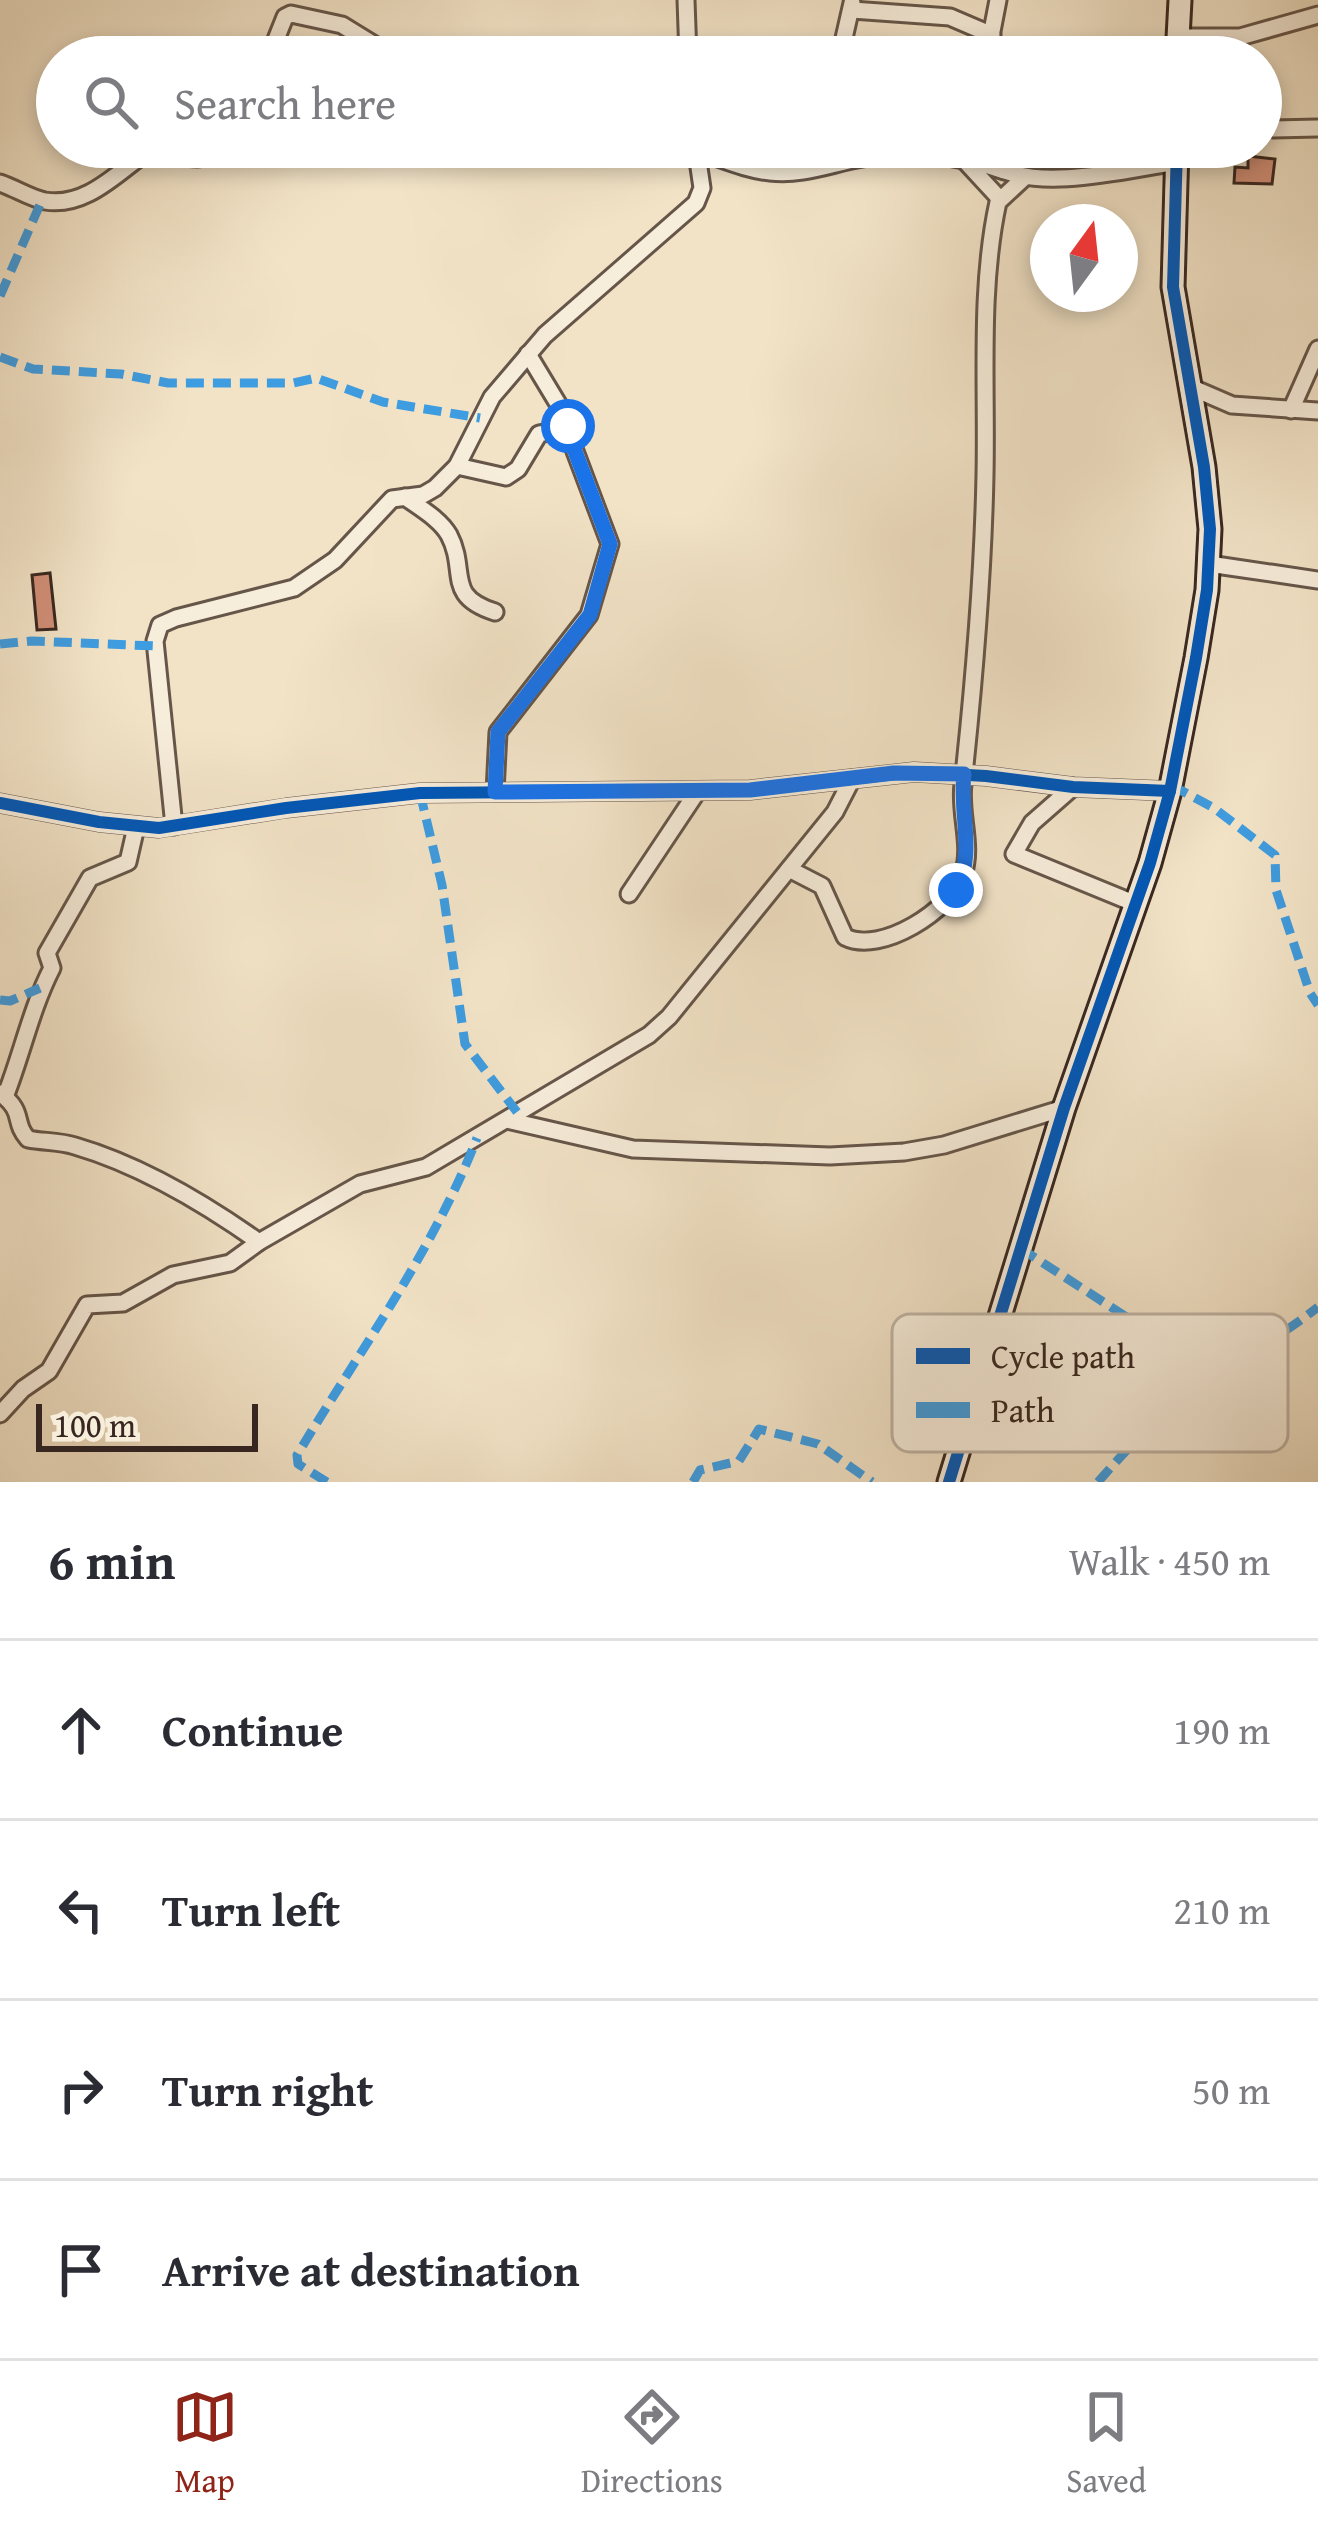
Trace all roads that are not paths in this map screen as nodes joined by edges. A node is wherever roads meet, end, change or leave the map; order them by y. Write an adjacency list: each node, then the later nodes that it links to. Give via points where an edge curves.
1 (686, 0): 9 (street)
2 (998, 0): 6 (street)
3 (1180, 0): 11 (street)
4 (852, 5): 6 (street, via 950,17); 10 (street)
5 (1318, 16): 12 (street)
6 (992, 35)
7 (277, 36): 8 (street, via 291,14)
8 (359, 36)
9 (687, 36)
10 (845, 36)
11 (1178, 36)
12 (1244, 36)
13 (1318, 128): 14 (street)
14 (1282, 129)
15 (128, 168): 26 (street, via 64,201)
16 (699, 168): 29 (street, via 696,203)
17 (757, 168): 18 (street)
18 (833, 168)
19 (971, 168): 27 (street)
20 (994, 168): 24 (street)
21 (1000, 168): 24 (street)
22 (1122, 168): 25 (street)
23 (1177, 168): 30 (street, via 1173,287)
24 (1004, 171): 25 (street)
25 (1025, 177): 27 (street)
26 (0, 183)
27 (999, 198): 39 (street, via 984,554)
28 (1318, 349): 31 (street)
29 (528, 354): 33 (street); 34 (street, via 492,397)
30 (1188, 386): 31 (street, via 1232,405); 36 (street, via 1204,467)
31 (1291, 410): 32 (street)
32 (1318, 411)
33 (567, 430): 34 (street, via 539,434 506,477); 43 (street, via 610,544 590,615 498,732)
34 (457, 466): 35 (street, via 428,492)
35 (405, 497): 38 (street, via 446,530 464,594); 47 (street, via 388,502 335,560 294,588 160,626 155,641)
36 (1209, 564): 37 (street); 42 (street)
37 (1318, 580)
38 (495, 612)
39 (964, 774): 40 (street); 41 (street); 48 (street, via 963,878 942,903 884,940 845,937 822,886)
40 (852, 779): 44 (street); 48 (street)
41 (1072, 788): 42 (street); 50 (street, via 1033,823 1014,854)
42 (1170, 791): 50 (street)
43 (495, 792): 44 (street); 47 (street, via 388,796)
44 (698, 792): 49 (street)
45 (0, 803): 46 (street)
46 (136, 826): 47 (street); 51 (street, via 128,862 90,878 47,953 52,968)
47 (174, 826)
48 (789, 868): 53 (street, via 663,1024)
49 (629, 894)
50 (1136, 904): 52 (street)
51 (3, 1095): 54 (street, via 18,1108 28,1139 71,1144 178,1191)
52 (1064, 1108): 53 (street, via 944,1145 830,1156 633,1149); 55 (street)
53 (507, 1120): 54 (street, via 426,1167 360,1184)
54 (259, 1242): 56 (street, via 230,1263 189,1269 124,1303 87,1305 50,1371)
55 (999, 1314)
56 (0, 1414)
57 (958, 1452): 58 (street)
58 (949, 1482)

